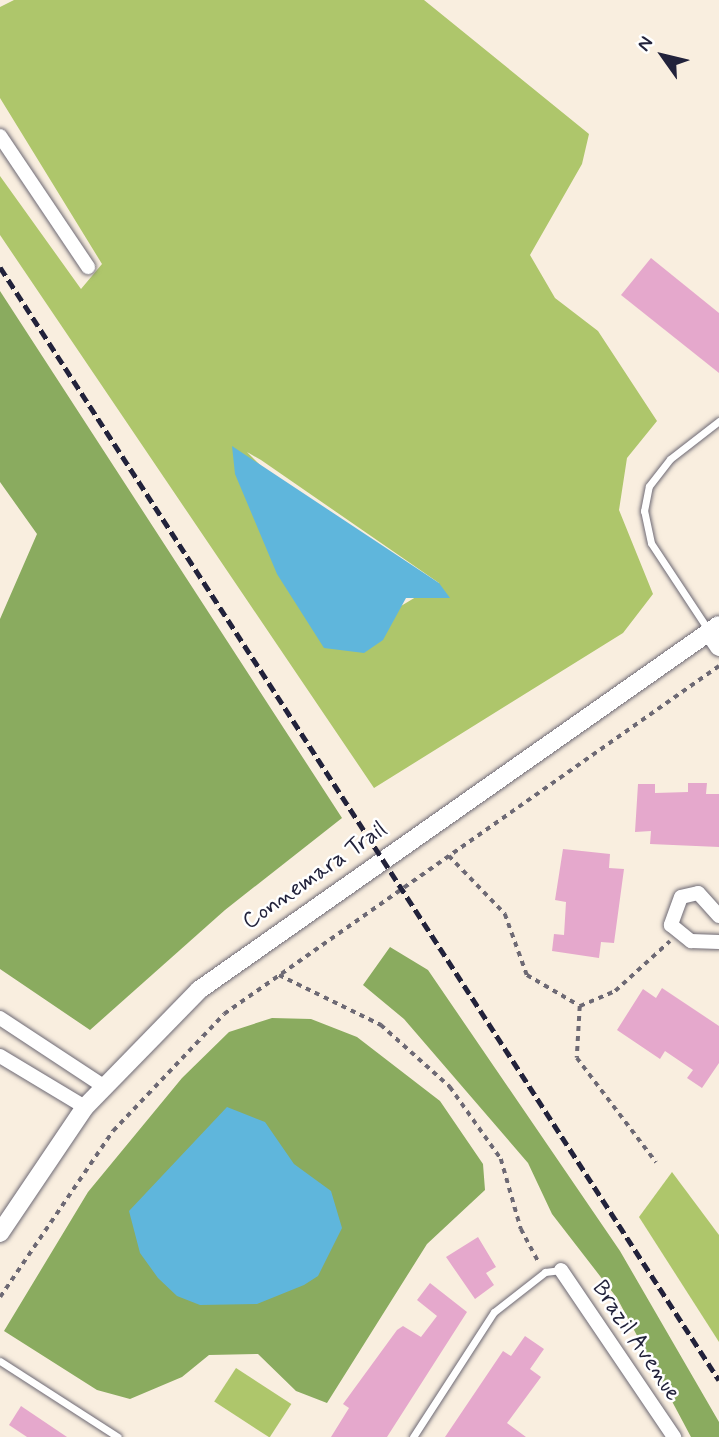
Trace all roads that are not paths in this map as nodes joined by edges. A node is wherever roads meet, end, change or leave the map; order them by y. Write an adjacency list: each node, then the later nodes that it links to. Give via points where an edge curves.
1 (0, 136): 2 (street)
2 (88, 267)
3 (719, 421): 4 (lane, via 670,459 649,486 644,511 652,543)
4 (716, 635): 9 (street, Connemara Trail, via 251,950 199,990)
5 (719, 916): 6 (street, via 698,893 681,897 671,925 677,936)
6 (719, 942)
7 (0, 1018): 9 (street)
8 (0, 1056): 10 (street)
9 (103, 1086): 10 (street, Connemara Trail)
10 (85, 1107): 11 (street, Connemara Trail)
11 (0, 1233)
12 (561, 1270): 15 (lane, via 545,1272 494,1312); 16 (street, Brazil Avenue)
13 (0, 1361): 14 (lane)
14 (118, 1437)
15 (413, 1437)
16 (674, 1437)

